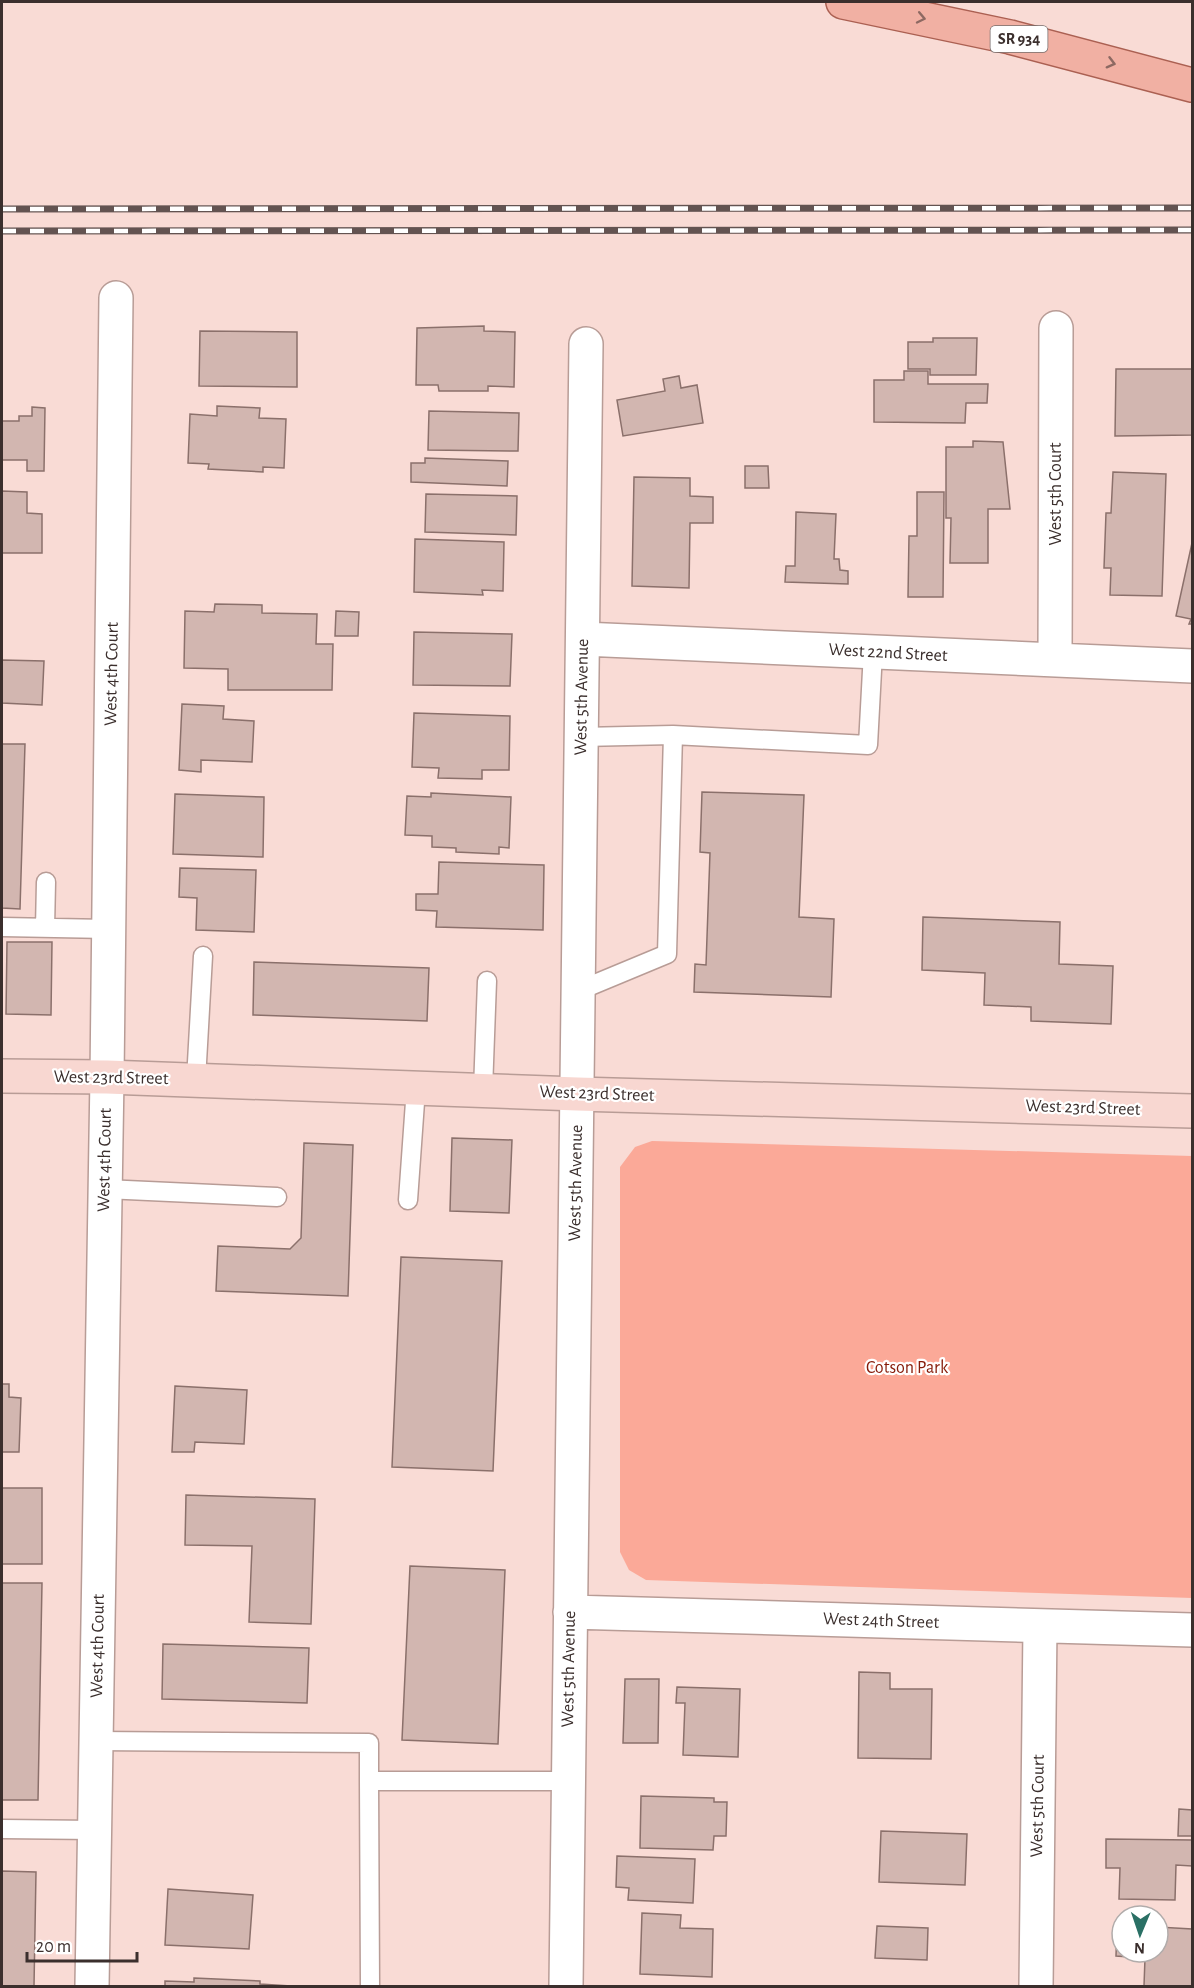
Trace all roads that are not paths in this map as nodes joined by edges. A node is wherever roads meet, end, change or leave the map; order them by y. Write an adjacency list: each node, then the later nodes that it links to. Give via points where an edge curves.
1 (843, 2): 2 (main road, SR 934, one-way to 2, via 1010,37)
2 (1192, 85)
3 (116, 298): 15 (street, West 4th Court)
4 (1056, 328): 8 (street, West 5th Court)
5 (586, 344): 6 (street, West 5th Avenue)
6 (583, 639): 7 (street, West 22nd Street); 11 (street, West 5th Avenue)
7 (873, 652): 8 (street, West 22nd Street); 10 (lane, via 868,745)
8 (1055, 660): 9 (street, West 22nd Street)
9 (1192, 666)
10 (674, 735): 11 (lane); 18 (lane, via 667,954)
11 (581, 737): 18 (street, West 5th Avenue)
12 (46, 882): 14 (lane)
13 (2, 927): 14 (lane)
14 (45, 928): 15 (lane)
15 (108, 929): 20 (street, West 4th Court)
16 (203, 956): 21 (lane)
17 (487, 981): 23 (lane)
18 (578, 991): 24 (street, West 5th Avenue)
19 (2, 1076): 20 (street, West 23rd Street)
20 (107, 1077): 21 (street, West 23rd Street); 26 (street, West 4th Court)
21 (196, 1080): 22 (street, West 23rd Street)
22 (416, 1088): 23 (street, West 23rd Street); 28 (lane)
23 (483, 1090): 24 (street, West 23rd Street)
24 (577, 1094): 25 (street, West 23rd Street); 29 (street, West 5th Avenue)
25 (1192, 1111)
26 (105, 1189): 27 (lane); 32 (street, West 4th Court)
27 (277, 1197)
28 (408, 1200)
29 (570, 1612): 30 (street, West 24th Street); 34 (street, West 5th Avenue)
30 (1040, 1626): 31 (street, West 24th Street); 40 (street, West 5th Court)
31 (1192, 1630)
32 (96, 1741): 33 (lane, via 369,1743); 36 (street, West 4th Court)
33 (369, 1780): 34 (lane); 38 (lane)
34 (568, 1781): 39 (street, West 5th Avenue)
35 (2, 1829): 36 (lane)
36 (95, 1830): 37 (street, West 4th Court)
37 (92, 1986)
38 (370, 1986)
39 (566, 1986)
40 (1036, 1986)

